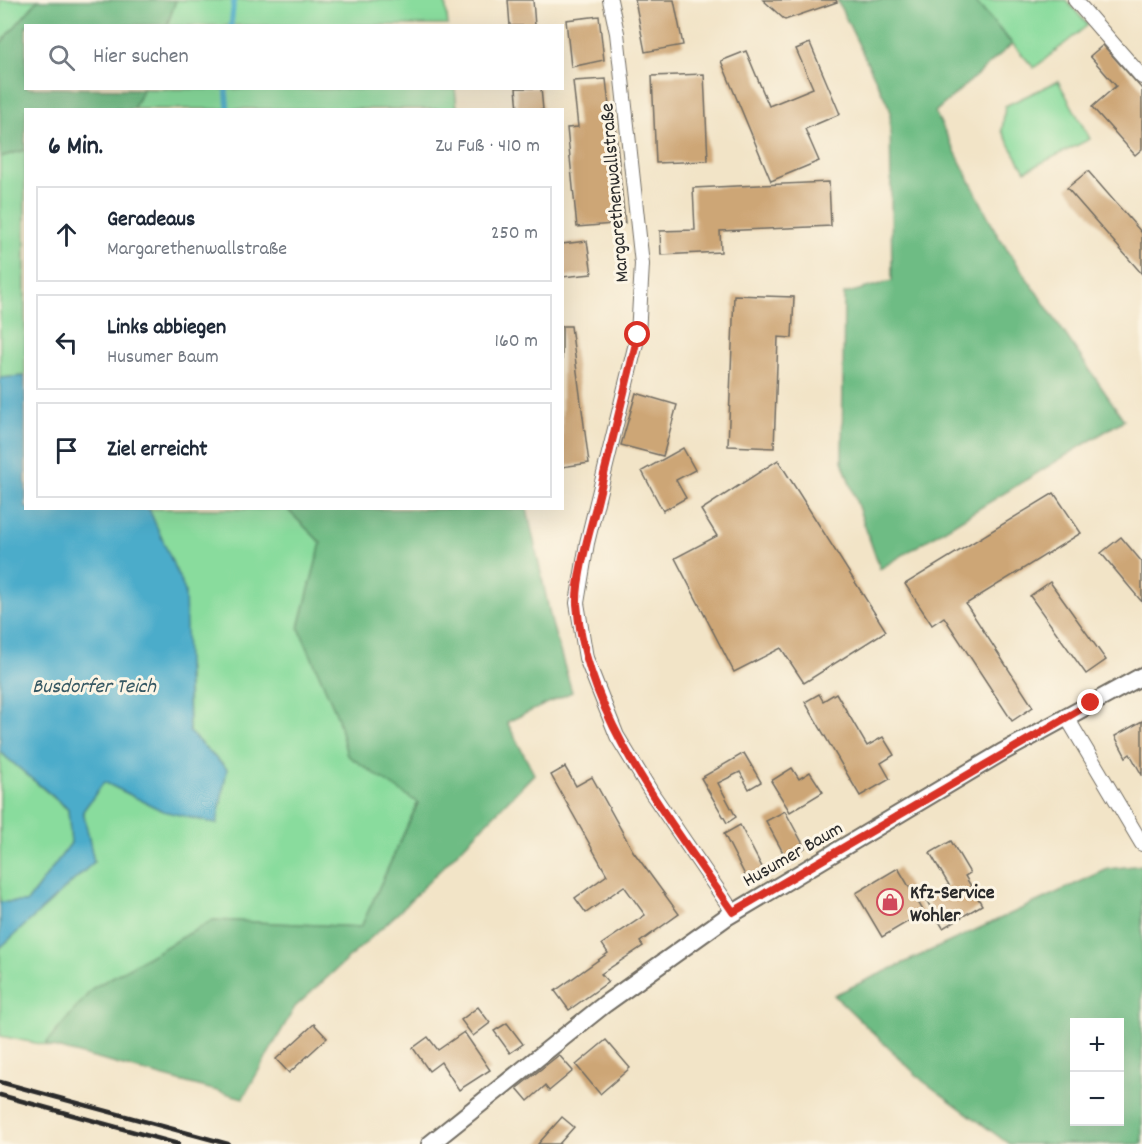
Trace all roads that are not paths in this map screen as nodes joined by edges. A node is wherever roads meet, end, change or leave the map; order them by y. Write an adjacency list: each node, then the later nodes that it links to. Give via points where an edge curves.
1 (610, 0): 7 (street, Margarethenwallstraße, via 618,33 642,264 638,335 587,543 577,603 586,657 617,736)
2 (1075, 0): 3 (street)
3 (1142, 77)
4 (1142, 676): 5 (street, Husumer Baum)
5 (1066, 716): 6 (street); 7 (street, Husumer Baum)
6 (1142, 844)
7 (733, 912): 8 (street, Husumer Baum, via 605,1004)
8 (430, 1144)

